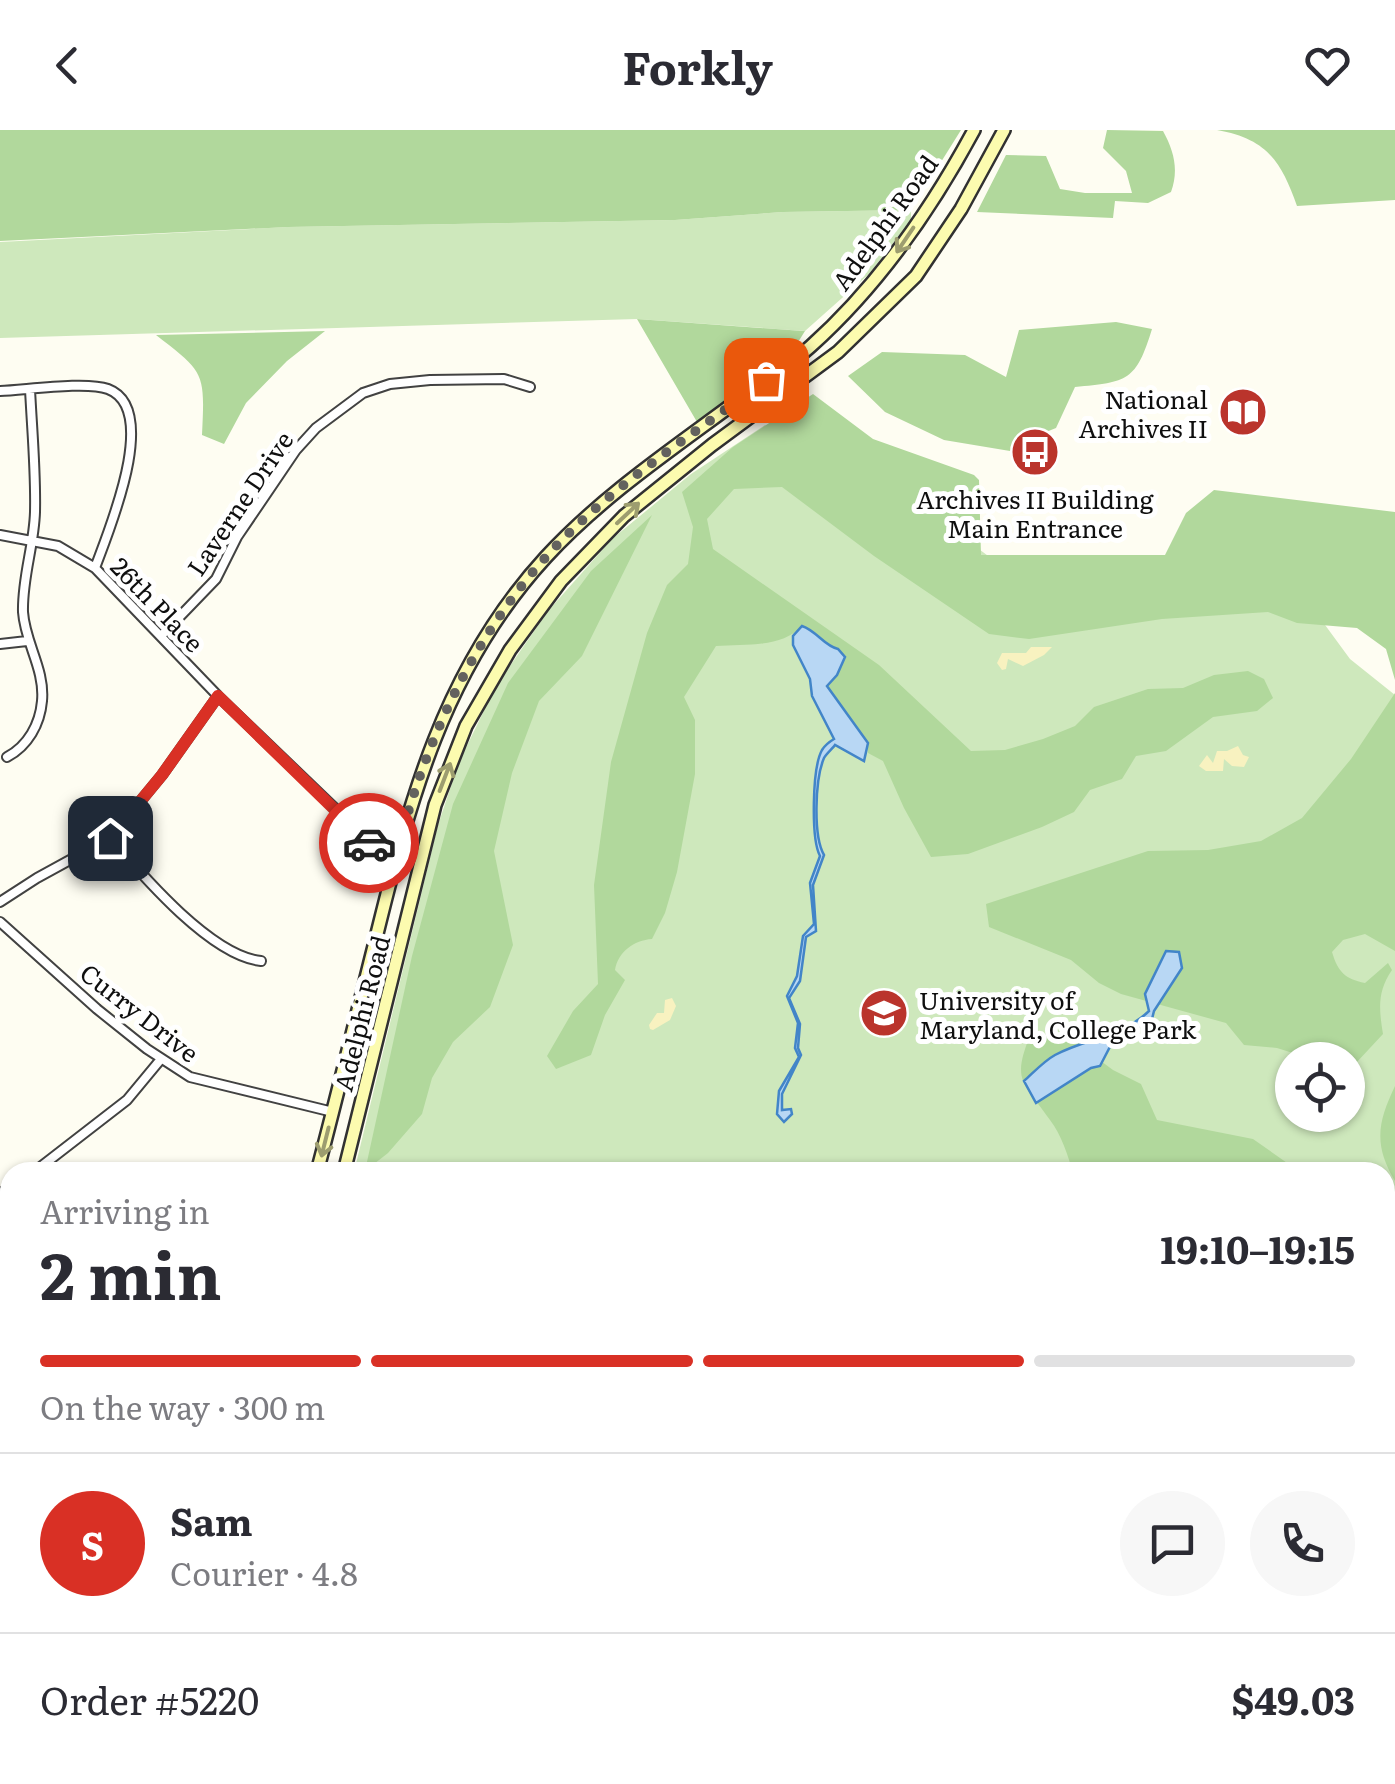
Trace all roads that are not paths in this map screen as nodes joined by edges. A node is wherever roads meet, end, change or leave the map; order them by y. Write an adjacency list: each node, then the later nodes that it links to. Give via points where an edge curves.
1 (974, 130): 15 (main road, Adelphi Road, one-way to 15, via 893,258 848,310 808,348 606,501 514,597 434,738)
2 (1004, 130): 23 (main road, Adelphi Road, one-way to 2, via 435,804 466,726 510,650 561,580 624,516 852,341 916,276)
3 (530, 387): 9 (street, Laverne Drive, via 504,379 444,380 364,392 296,450 216,579)
4 (30, 389): 5 (street); 7 (street); 8 (street, via 104,388 126,404 126,484)
5 (0, 390)
6 (0, 534): 7 (street, 26th Place)
7 (32, 540): 8 (street, 26th Place, via 70,551); 10 (street, via 23,599)
8 (95, 568): 9 (street, 26th Place)
9 (161, 636): 12 (street, 26th Place)
10 (28, 641): 11 (street); 13 (street, via 41,676 40,714 28,742)
11 (0, 644)
12 (218, 696): 14 (street); 15 (street, 26th Place)
13 (7, 757)
14 (110, 838): 16 (street); 18 (street, via 171,904 221,945)
15 (394, 865): 20 (main road, Adelphi Road)
16 (0, 902)
17 (0, 922): 19 (street, Curry Drive)
18 (261, 961)
19 (162, 1059): 20 (street, Curry Drive, via 205,1082); 21 (street, via 117,1108)
20 (333, 1112): 22 (main road, Adelphi Road, one-way to 22)
21 (47, 1162)
22 (320, 1162)
23 (346, 1162)

